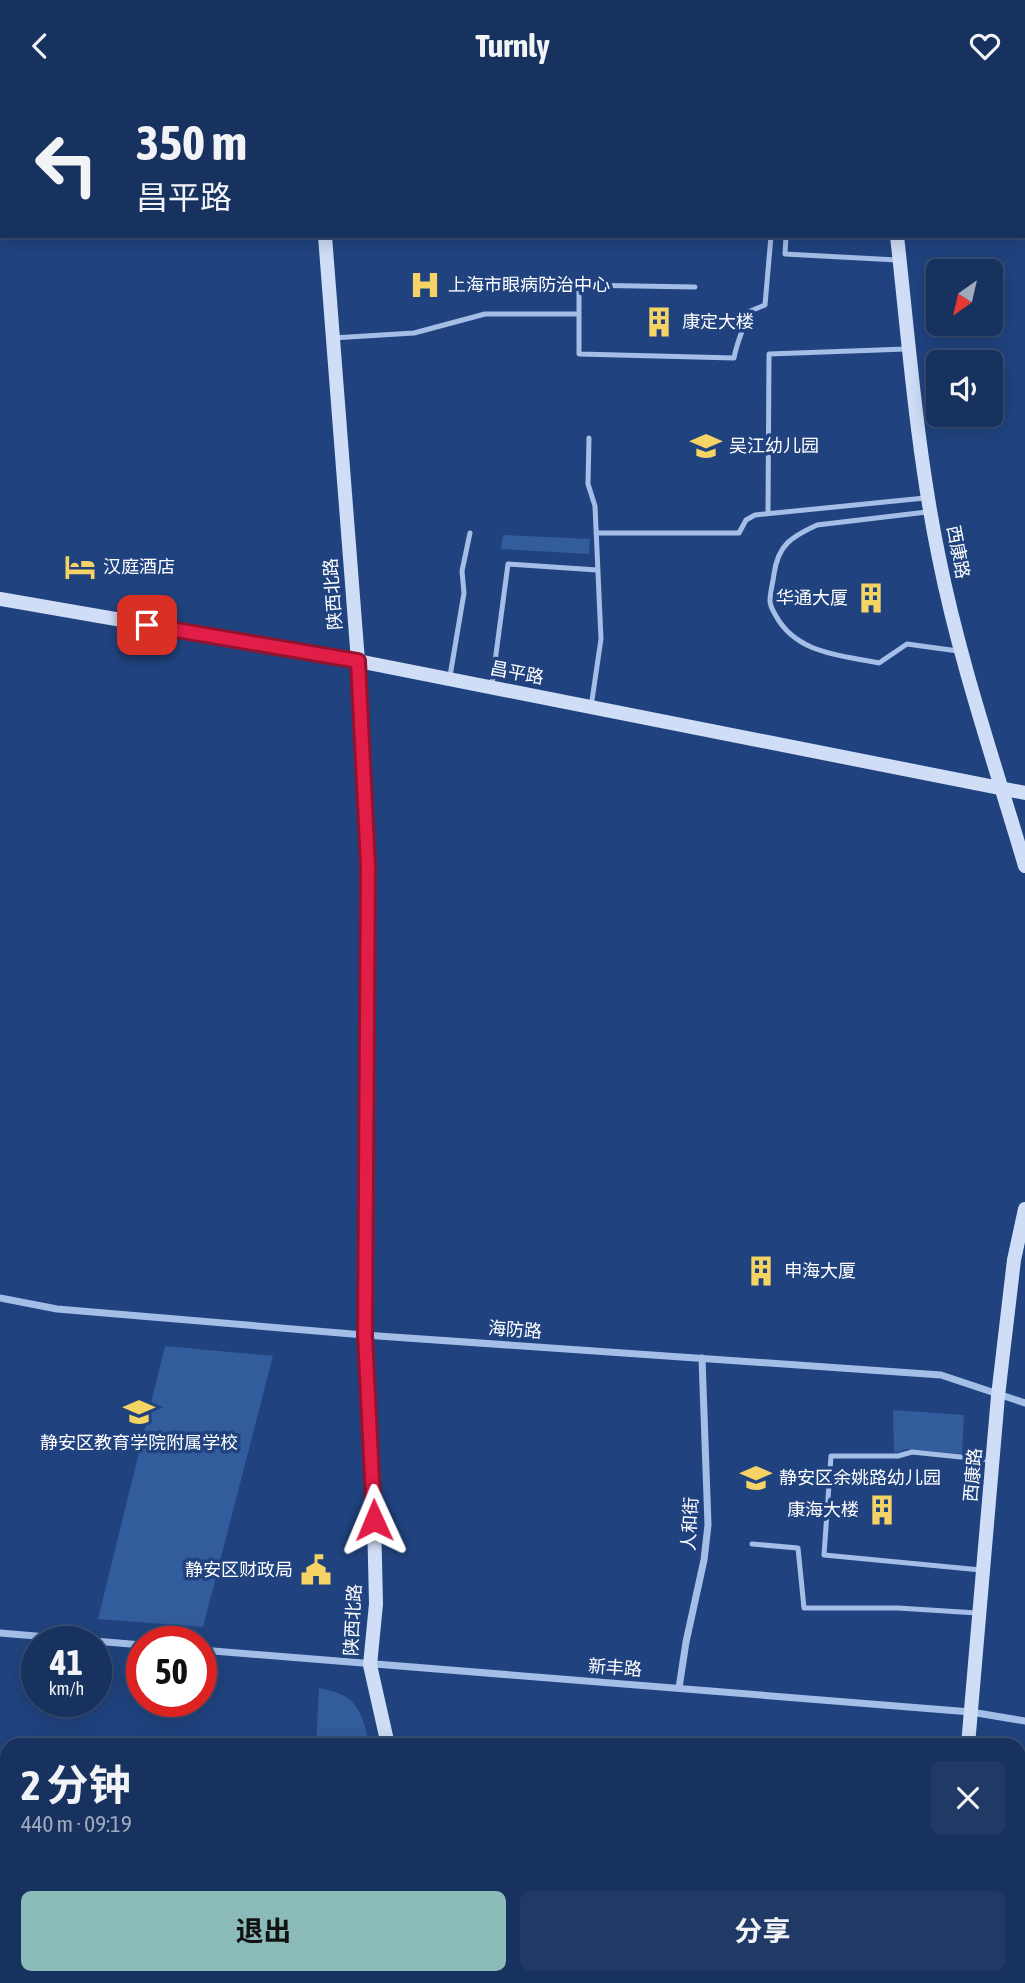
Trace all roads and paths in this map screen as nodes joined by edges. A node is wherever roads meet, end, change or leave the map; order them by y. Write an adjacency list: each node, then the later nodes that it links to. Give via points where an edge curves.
1 (325, 238): 8 (street, 陕西北路)
2 (771, 238): 7 (lane, via 765,305 748,312 734,358 579,354)
3 (786, 238): 5 (lane, via 785,254)
4 (897, 238): 5 (street, 西康路)
5 (900, 261): 9 (street, 西康路)
6 (695, 287): 7 (lane, via 579,285)
7 (579, 314): 8 (lane, via 485,314 414,333)
8 (333, 338): 18 (street, 陕西北路)
9 (909, 349): 11 (street, 西康路); 12 (lane, via 769,354)
10 (589, 438): 14 (lane)
11 (930, 505): 12 (lane); 17 (street, 西康路); 17 (lane, via 817,525 801,533 786,543 777,557 770,604 780,623 815,651 879,663 907,644)
12 (768, 514): 14 (lane, via 746,520 739,533)
13 (470, 533): 19 (lane)
14 (596, 533): 15 (lane)
15 (597, 570): 20 (lane, via 508,564); 21 (lane, via 601,639)
16 (0, 599): 18 (street, 昌平路)
17 (961, 651): 22 (street, 西康路)
18 (358, 661): 19 (street, 昌平路); 27 (street, 陕西北路, via 368,866)
19 (449, 679): 20 (street, 昌平路)
20 (492, 688): 21 (street, 昌平路)
21 (591, 707): 22 (street, 昌平路)
22 (1002, 788): 23 (street, 昌平路); 24 (street, 西康路)
23 (1025, 793)
24 (1025, 866)
25 (1025, 1209): 29 (street, 西康路, via 1014,1260)
26 (0, 1298): 27 (street, 海防路, via 57,1309)
27 (365, 1335): 28 (street, 海防路); 38 (street, 陕西北路, via 375,1590)
28 (702, 1359): 29 (street, 海防路, via 941,1375); 39 (street, 人和街, via 708,1525)
29 (998, 1395): 30 (street, 海防路); 31 (street, 西康路)
30 (1025, 1403)
31 (993, 1460): 33 (street, 西康路); 33 (lane, via 912,1452 831,1456 824,1555)
32 (752, 1543): 34 (lane, via 798,1548 804,1608)
33 (984, 1570): 34 (street, 西康路)
34 (980, 1613): 40 (street, 西康路)
35 (0, 1633): 36 (street)
36 (126, 1644)
37 (217, 1651): 38 (street, 新丰路)
38 (370, 1665): 39 (street, 新丰路); 42 (street, 陕西北路)
39 (679, 1688): 40 (street, 新丰路)
40 (971, 1712): 41 (street, 新丰路); 43 (street, 西康路)
41 (1025, 1721)
42 (386, 1738)
43 (969, 1738)

